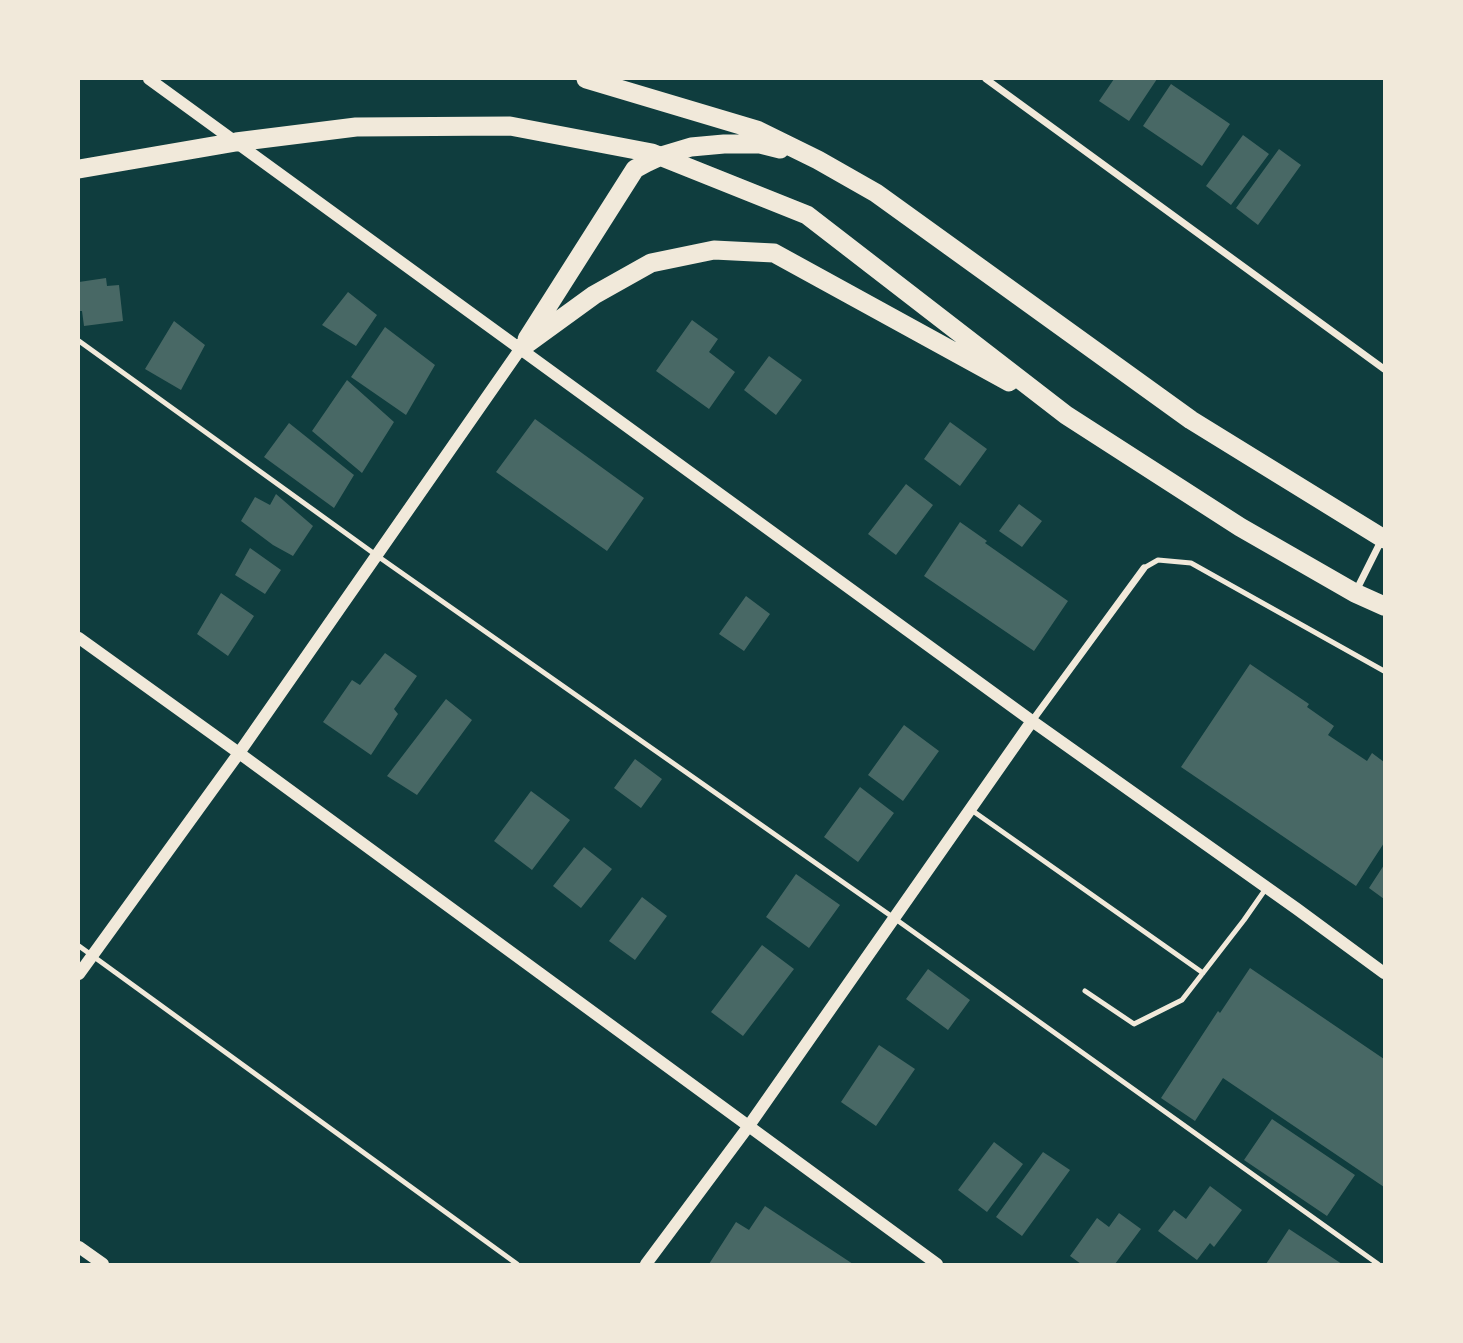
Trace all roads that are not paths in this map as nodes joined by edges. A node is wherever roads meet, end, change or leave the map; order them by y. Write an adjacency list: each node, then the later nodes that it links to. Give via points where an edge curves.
1 (149, 79): 4 (street)
2 (586, 79): 6 (highway, via 757,130)
3 (986, 79): 10 (street)
4 (236, 142): 5 (highway, via 356,127 510,126); 7 (highway); 9 (street)
5 (661, 156): 6 (highway, via 691,147 760,144); 9 (highway, via 635,169); 11 (highway, via 807,215)
6 (818, 160): 12 (highway, via 876,194 1191,420)
7 (79, 170)
8 (79, 341): 13 (lane)
9 (521, 348): 11 (highway, via 594,295 651,262 713,250 774,253); 13 (street); 19 (street)
10 (1384, 369)
11 (1066, 415): 15 (highway, via 1240,527)
12 (1384, 537): 15 (street)
13 (376, 555): 20 (street); 23 (lane)
14 (1144, 568): 18 (lane, via 1158,560 1191,563); 19 (street)
15 (1355, 593): 16 (highway)
16 (1384, 606)
17 (79, 638): 20 (street)
18 (1384, 671)
19 (1032, 721): 21 (street); 22 (street)
20 (239, 753): 25 (street); 30 (street)
21 (970, 809): 23 (street); 26 (lane)
22 (1267, 887): 26 (lane); 27 (street)
23 (894, 918): 30 (street); 36 (lane)
24 (79, 946): 25 (lane)
25 (92, 956): 28 (street); 33 (lane)
26 (1203, 973): 29 (lane, via 1182,1000 1134,1024)
27 (1384, 973)
28 (79, 974)
29 (1085, 991)
30 (748, 1127): 34 (street); 35 (street)
31 (79, 1247): 32 (street)
32 (103, 1264)
33 (517, 1264)
34 (646, 1264)
35 (937, 1264)
36 (1378, 1264)

